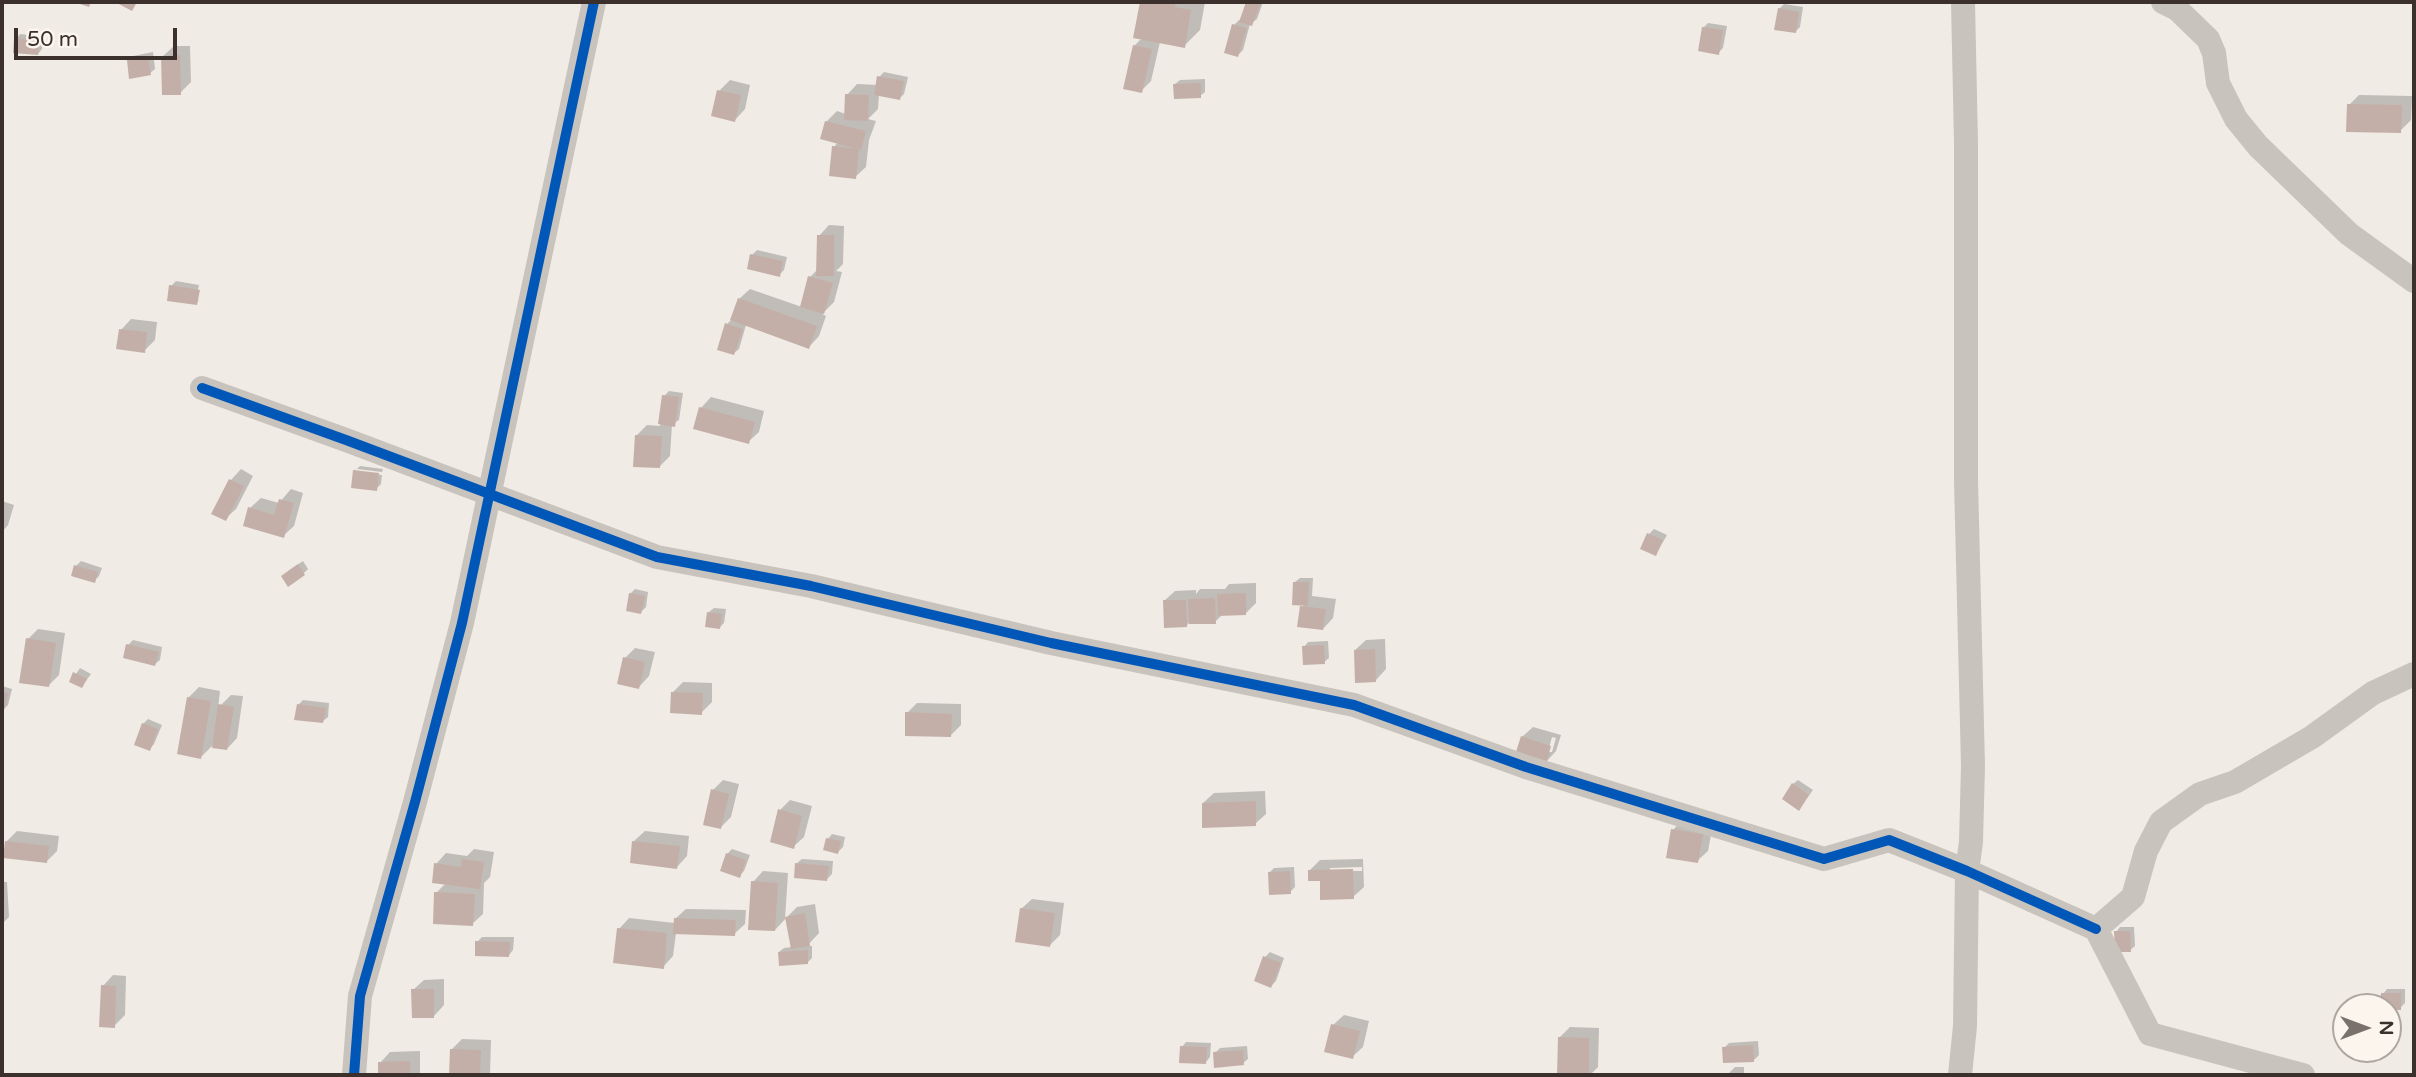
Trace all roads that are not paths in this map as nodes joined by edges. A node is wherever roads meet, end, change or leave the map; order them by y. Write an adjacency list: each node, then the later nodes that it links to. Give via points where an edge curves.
1 (594, 2): 6 (street)
2 (1963, 2): 8 (street, via 1973,766)
3 (2163, 2): 4 (street, via 2208,39 2218,83 2236,119 2258,146 2349,234)
4 (2414, 282)
5 (202, 388): 6 (street)
6 (489, 494): 8 (street, via 657,557 811,586 1051,643 1354,705 1526,767 1824,859 1889,840); 10 (street, via 462,623 360,996)
7 (2414, 674): 9 (street, via 2373,693 2312,737 2235,782 2200,794 2161,822 2146,851 2133,897)
8 (1967, 871): 9 (street); 11 (street)
9 (2096, 929): 12 (street, via 2150,1034)
10 (355, 1075)
11 (1961, 1075)
12 (2303, 1075)

